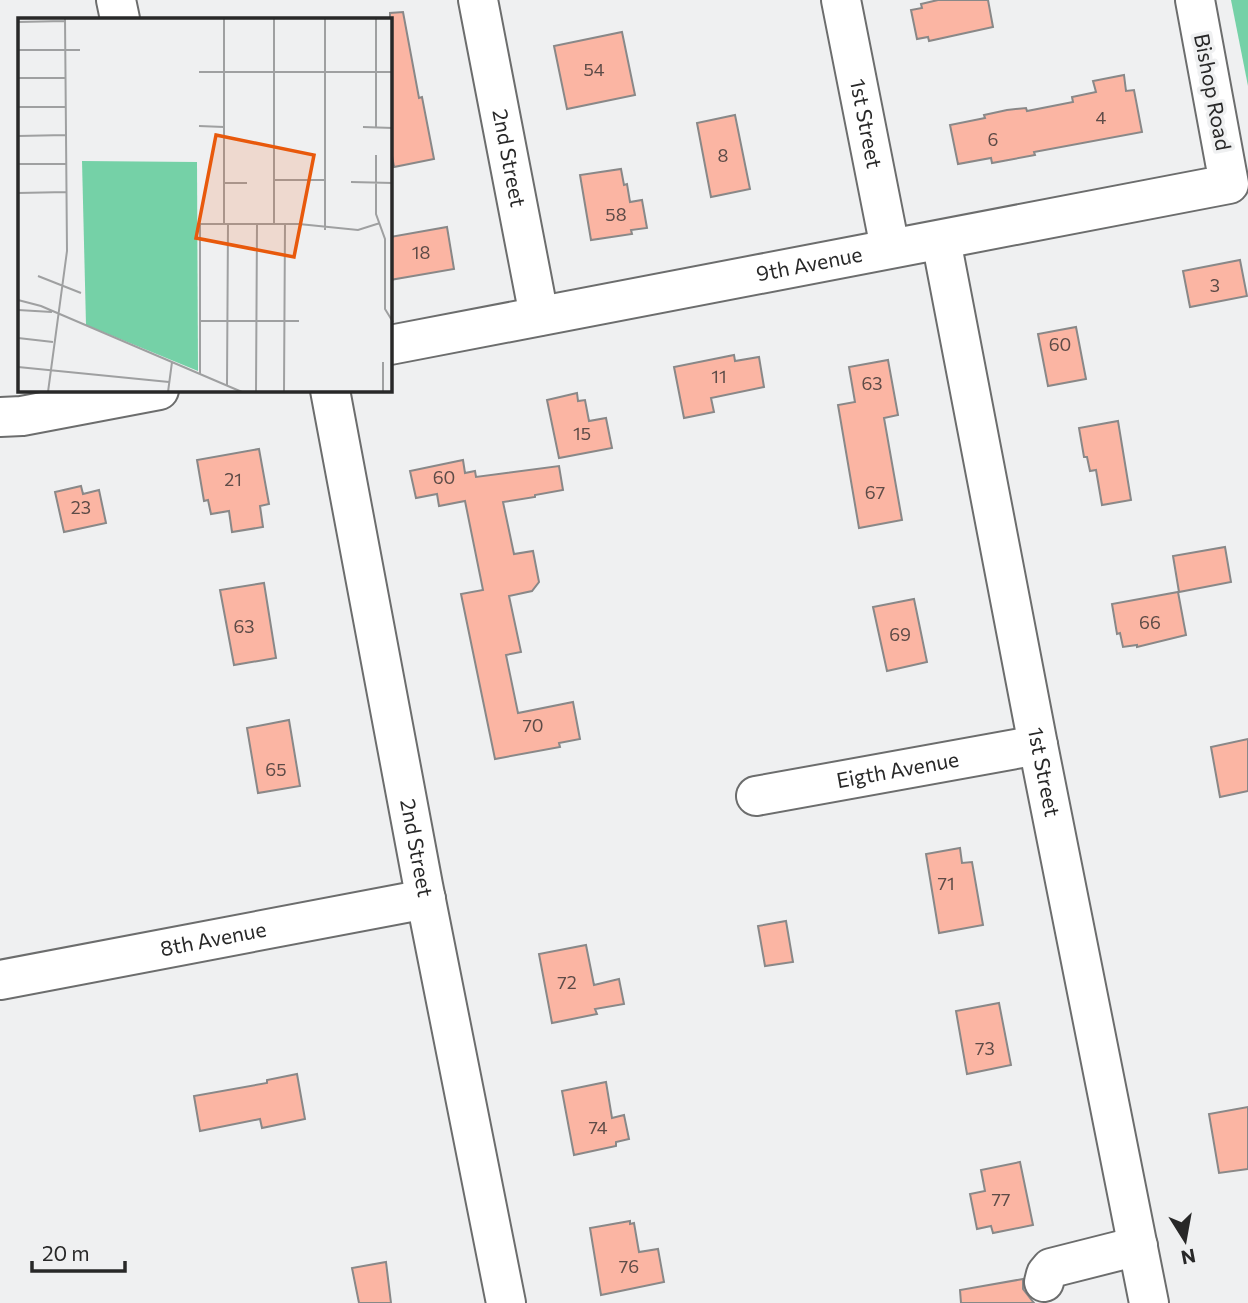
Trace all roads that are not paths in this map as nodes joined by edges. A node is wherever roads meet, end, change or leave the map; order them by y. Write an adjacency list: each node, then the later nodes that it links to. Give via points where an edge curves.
1 (116, 0): 5 (street)
2 (478, 0): 9 (street, 2nd Street)
3 (841, 0): 8 (street, 1st Street)
4 (1195, 0): 6 (street, Bishop Road)
5 (120, 18)
6 (1230, 184): 7 (street, 9th Avenue)
7 (941, 240): 8 (street, 9th Avenue); 14 (street, 1st Street)
8 (890, 248): 9 (street, 9th Avenue)
9 (539, 316): 10 (street, 9th Avenue)
10 (392, 345)
11 (148, 392): 13 (street)
12 (330, 392): 16 (street, 2nd Street)
13 (0, 417)
14 (1038, 745): 15 (street, Eigth Avenue); 18 (street, 1st Street)
15 (756, 796)
16 (426, 899): 17 (street, 8th Avenue); 20 (street, 2nd Street)
17 (0, 980)
18 (1138, 1246): 19 (street, via 1051,1268); 21 (street, 1st Street)
19 (1044, 1282)
20 (506, 1303)
21 (1149, 1303)

